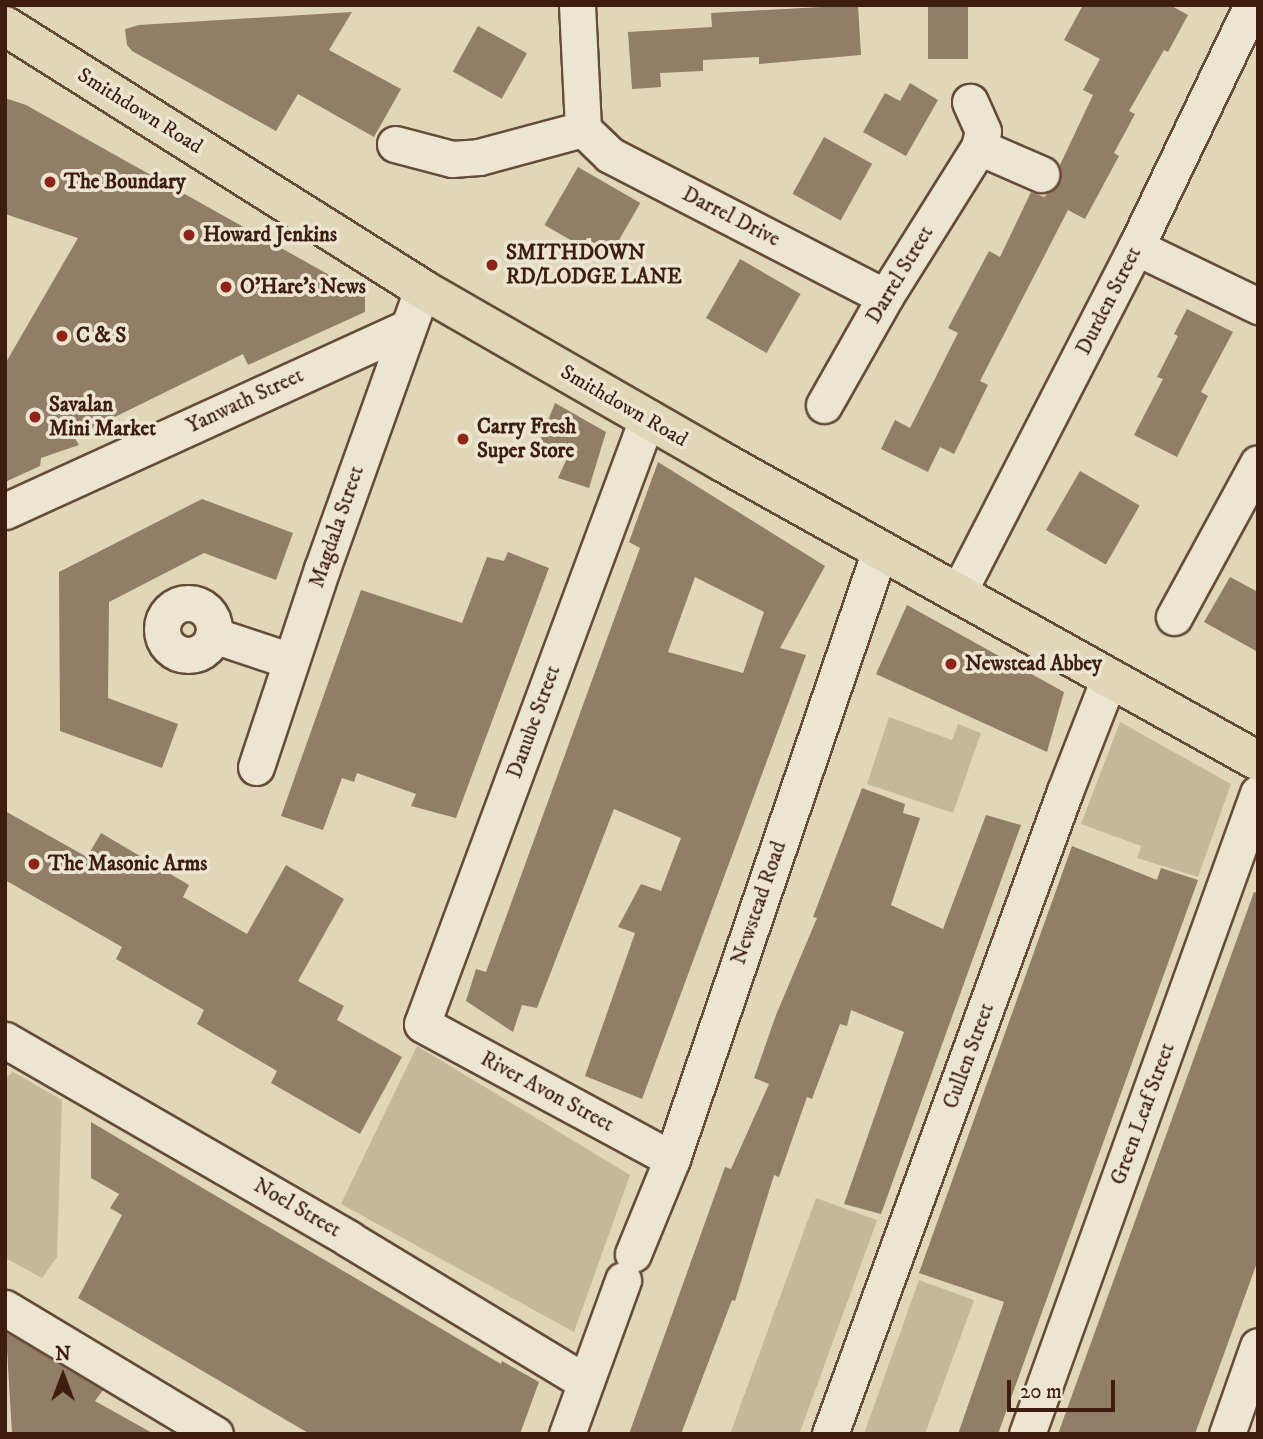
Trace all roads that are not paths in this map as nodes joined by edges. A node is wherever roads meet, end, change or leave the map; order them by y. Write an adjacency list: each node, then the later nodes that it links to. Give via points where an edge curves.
1 (577, 5): 5 (street)
2 (1252, 5): 9 (street, Durden Street)
3 (5, 26): 10 (highway, Smithdown Road)
4 (971, 102): 7 (street, via 983,131)
5 (583, 129): 6 (street, via 479,157 452,159); 11 (street, Darrel Drive, via 610,155)
6 (395, 144)
7 (979, 147): 8 (street); 11 (street, Darrel Street)
8 (1041, 174)
9 (1136, 247): 12 (street); 19 (street, Durden Street)
10 (422, 289): 13 (street, Magdala Street); 15 (highway, Smithdown Road)
11 (885, 297): 14 (street, Darrel Street)
12 (1258, 306)
13 (408, 327): 17 (street, Yanwath Street); 22 (street, Magdala Street)
14 (824, 405)
15 (647, 419): 18 (highway, Smithdown Road); 27 (street, Danube Street)
16 (1258, 463): 20 (street)
17 (5, 511)
18 (880, 550): 19 (highway, Smithdown Road); 29 (street, Newstead Road)
19 (958, 593): 23 (highway, Smithdown Road)
20 (1174, 617)
21 (213, 635): 22 (street)
22 (291, 661): 25 (street, Magdala Street)
23 (1109, 679): 24 (highway, Smithdown Road); 35 (street, Cullen Street)
24 (1258, 761)
25 (256, 767)
26 (1258, 793): 36 (street, Green Leaf Street)
27 (422, 1024): 29 (street, River Avon Street)
28 (5, 1040): 32 (street, Noel Street, via 349,1238)
29 (672, 1159): 32 (street, Newstead Road)
30 (5, 1308): 33 (street)
31 (1258, 1346): 37 (street)
32 (585, 1382): 34 (street, Newstead Road)
33 (215, 1434)
34 (567, 1434)
35 (830, 1434)
36 (1027, 1434)
37 (1227, 1434)

